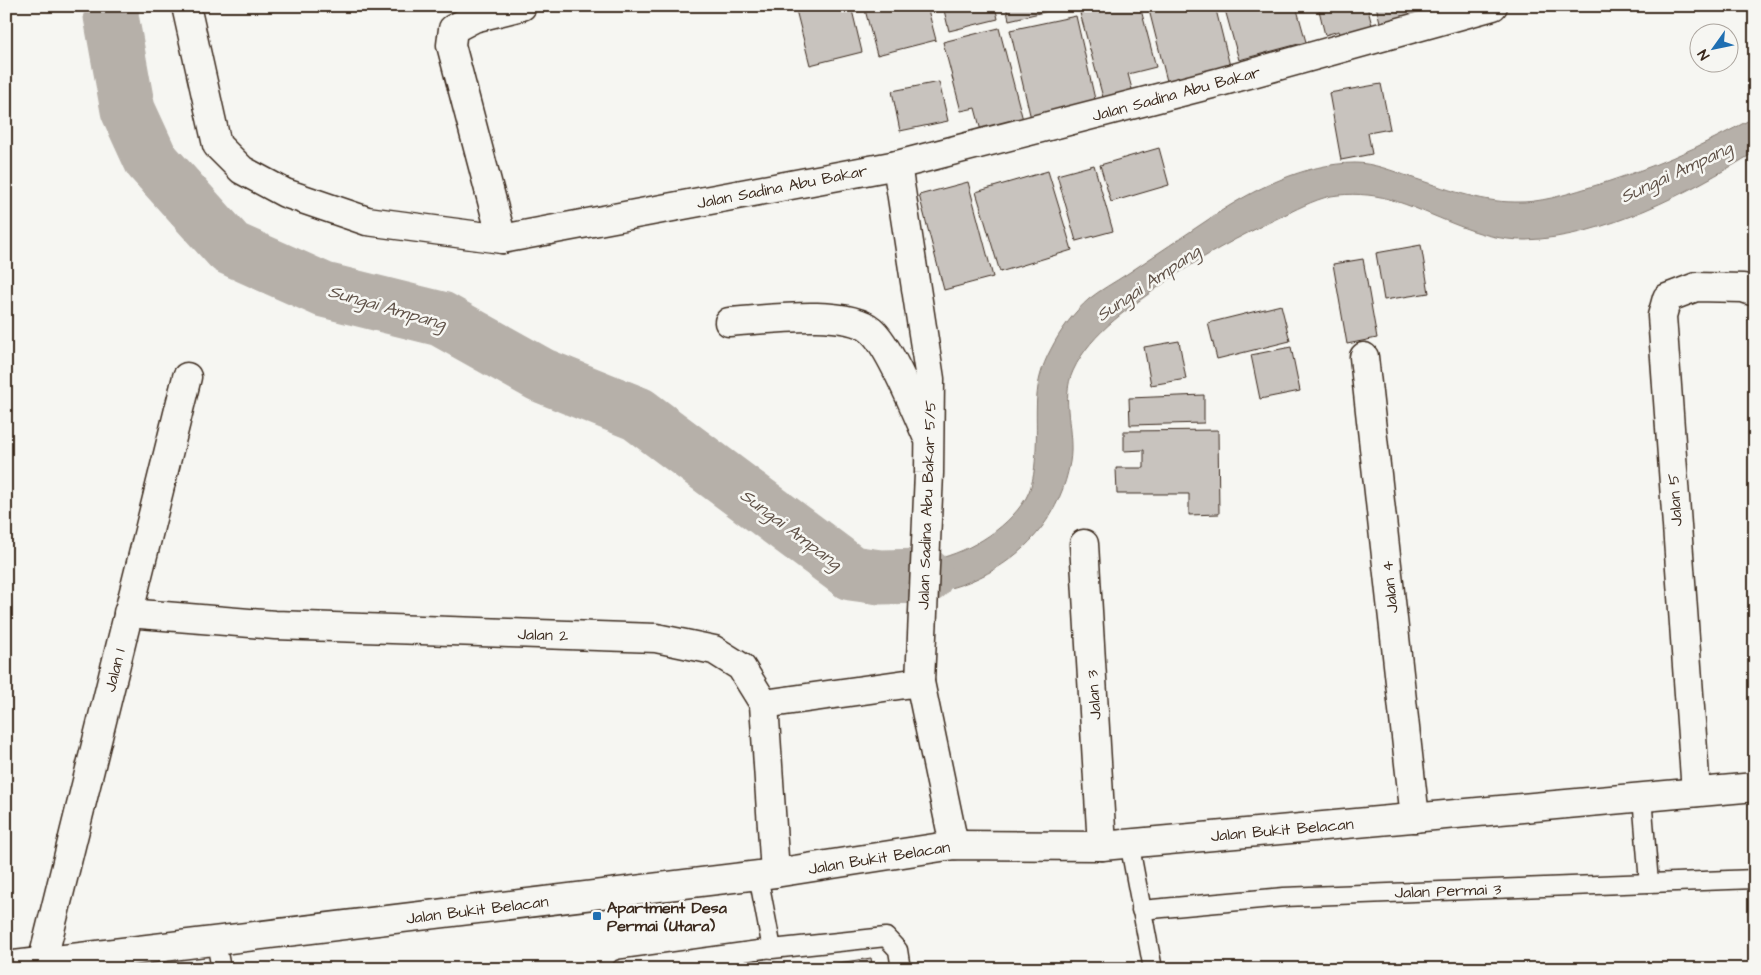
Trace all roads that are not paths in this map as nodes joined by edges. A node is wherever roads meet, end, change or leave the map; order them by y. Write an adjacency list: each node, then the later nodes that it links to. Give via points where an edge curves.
1 (186, 6): 5 (street, Jalan Sadina Abu Bakar, via 217,145 242,170 285,193 367,221)
2 (522, 6): 5 (street, via 474,18 453,29 451,45)
3 (1493, 6): 4 (street, Jalan Sadina Abu Bakar, via 1220,82)
4 (897, 165): 5 (street, Jalan Sadina Abu Bakar); 10 (street, Jalan Sadina Abu Bakar 5/5, via 930,379)
5 (502, 238)
6 (1755, 292): 16 (street, Jalan 5, via 1743,288 1696,287 1667,298 1662,316)
7 (729, 322): 10 (street, via 829,316 862,324 879,338)
8 (1364, 357): 18 (street, Jalan 4)
9 (187, 377): 12 (street, Jalan 1)
10 (929, 440): 13 (street, Jalan Sadina Abu Bakar 5/5)
11 (1084, 544): 21 (street, Jalan 3)
12 (128, 612): 14 (street, Jalan 2, via 275,625 656,638 714,650 741,667); 29 (street, Jalan 1)
13 (920, 682): 14 (street); 20 (street, Jalan Sadina Abu Bakar 5/5)
14 (764, 704): 22 (street, Jalan 2)
15 (1755, 787): 16 (street, Jalan Bukit Belacan)
16 (1696, 792): 17 (street, Jalan Bukit Belacan)
17 (1642, 797): 18 (street, Jalan Bukit Belacan); 24 (lane)
18 (1415, 818): 19 (street, Jalan Bukit Belacan)
19 (1129, 842): 21 (street, Jalan Bukit Belacan); 25 (lane)
20 (954, 845): 21 (street, Jalan Bukit Belacan); 22 (street, Jalan Bukit Belacan)
21 (1102, 846)
22 (767, 874): 26 (street, Jalan Bukit Belacan); 27 (lane)
23 (1755, 880): 24 (lane, Jalan Permai 3)
24 (1650, 882): 25 (lane, Jalan Permai 3, via 1284,896)
25 (1141, 910): 34 (lane)
26 (216, 942): 28 (street, Jalan Bukit Belacan); 31 (lane)
27 (772, 948): 32 (lane); 33 (lane, via 886,937 898,950)
28 (99, 962): 29 (street, Jalan Bukit Belacan)
29 (42, 963): 30 (street, Jalan Bukit Belacan)
30 (6, 966)
31 (222, 969)
32 (621, 969)
33 (901, 969)
34 (1153, 969)

